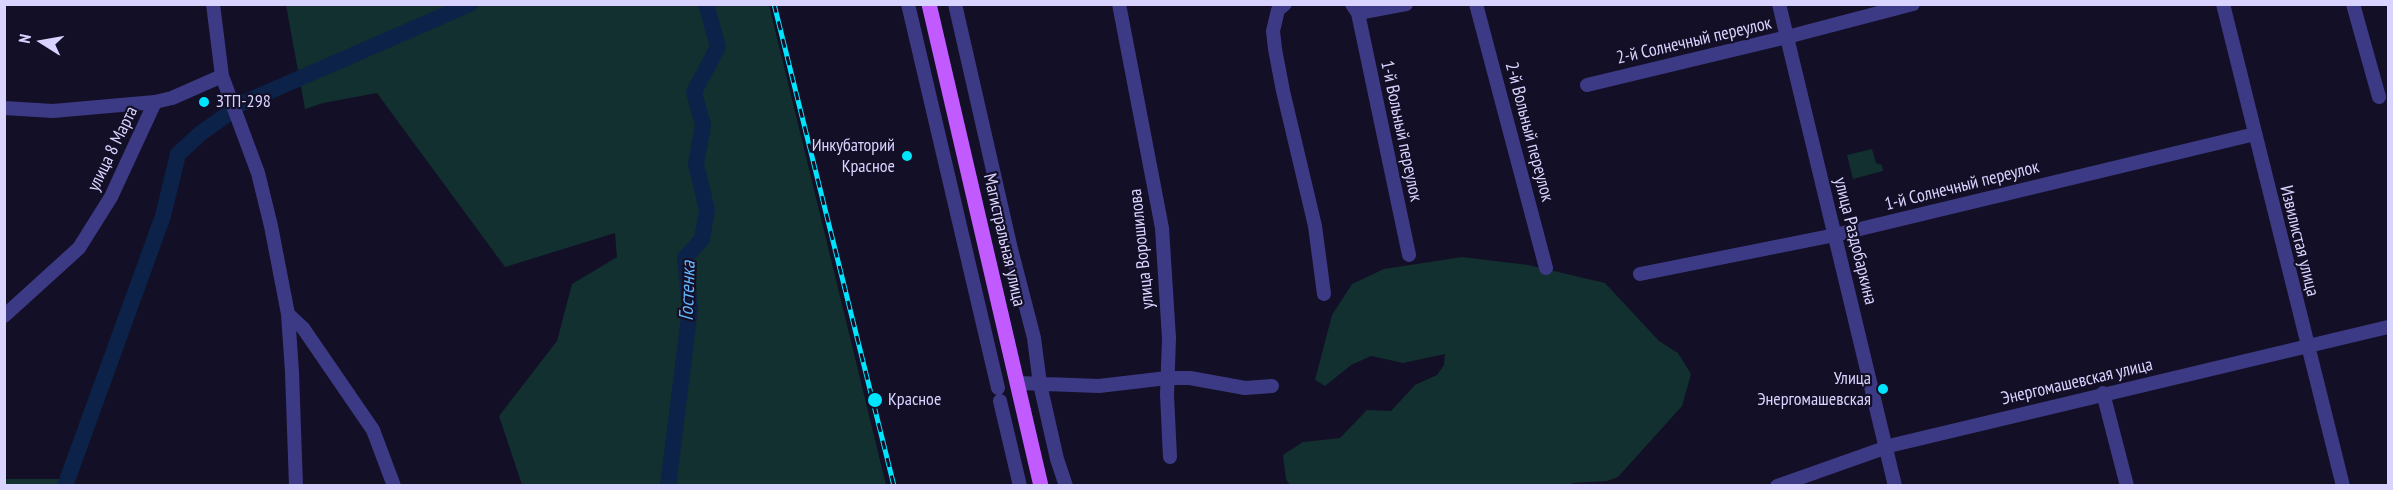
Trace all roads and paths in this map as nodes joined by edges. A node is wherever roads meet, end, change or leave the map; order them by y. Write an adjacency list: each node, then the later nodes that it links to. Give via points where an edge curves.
1 (213, 4): 15 (street)
2 (908, 4): 39 (street)
3 (929, 4): 31 (main road, Магистральная улица)
4 (955, 4): 32 (street, via 1034,338)
5 (1119, 4): 30 (street, улица Ворошилова, via 1162,228 1169,338)
6 (1284, 4): 25 (street, via 1278,10 1273,31 1275,49 1315,226)
7 (1406, 4): 13 (street)
8 (1476, 4): 23 (street, 2-й Вольный переулок)
9 (1779, 4): 14 (street, улица Раздобаркина)
10 (1914, 4): 14 (street, 2-й Солнечный переулок)
11 (2223, 4): 20 (street, Извилистая улица)
12 (2353, 4): 17 (street)
13 (1355, 9): 22 (street, 1-й Вольный переулок)
14 (1787, 38): 16 (street, 2-й Солнечный переулок); 21 (street, улица Раздобаркина)
15 (222, 76): 18 (street, улица 8 Марта); 26 (street, via 258,173)
16 (1587, 85)
17 (2379, 97)
18 (155, 102): 19 (street, via 53,111); 27 (street, улица 8 Марта, via 111,198 79,248)
19 (4, 108)
20 (2255, 135): 21 (street, 1-й Солнечный переулок); 29 (street, Извилистая улица)
21 (1835, 236): 24 (street, 1-й Солнечный переулок); 35 (street, улица Раздобаркина)
22 (1409, 255)
23 (1546, 268)
24 (1640, 274)
25 (1324, 294)
26 (288, 314): 37 (street); 38 (street, via 303,328 373,430)
27 (4, 316)
28 (2388, 327): 29 (street, Энергомашевская улица)
29 (2307, 347): 34 (street, Энергомашевская улица); 45 (street, Извилистая улица)
30 (1167, 378): 32 (street, via 1099,386); 33 (street, via 1245,388); 36 (street, улица Ворошилова)
31 (1018, 383): 32 (street); 40 (main road, Магистральная улица)
32 (1040, 384): 41 (street)
33 (1272, 386)
34 (2103, 393): 35 (street, Энергомашевская улица); 44 (street)
35 (1887, 447): 42 (street, Энергомашевская улица); 43 (street, улица Раздобаркина)
36 (1170, 457)
37 (296, 486)
38 (394, 486)
39 (1020, 486)
40 (1041, 486)
41 (1066, 486)
42 (1777, 486)
43 (1896, 486)
44 (2127, 486)
45 (2343, 486)

